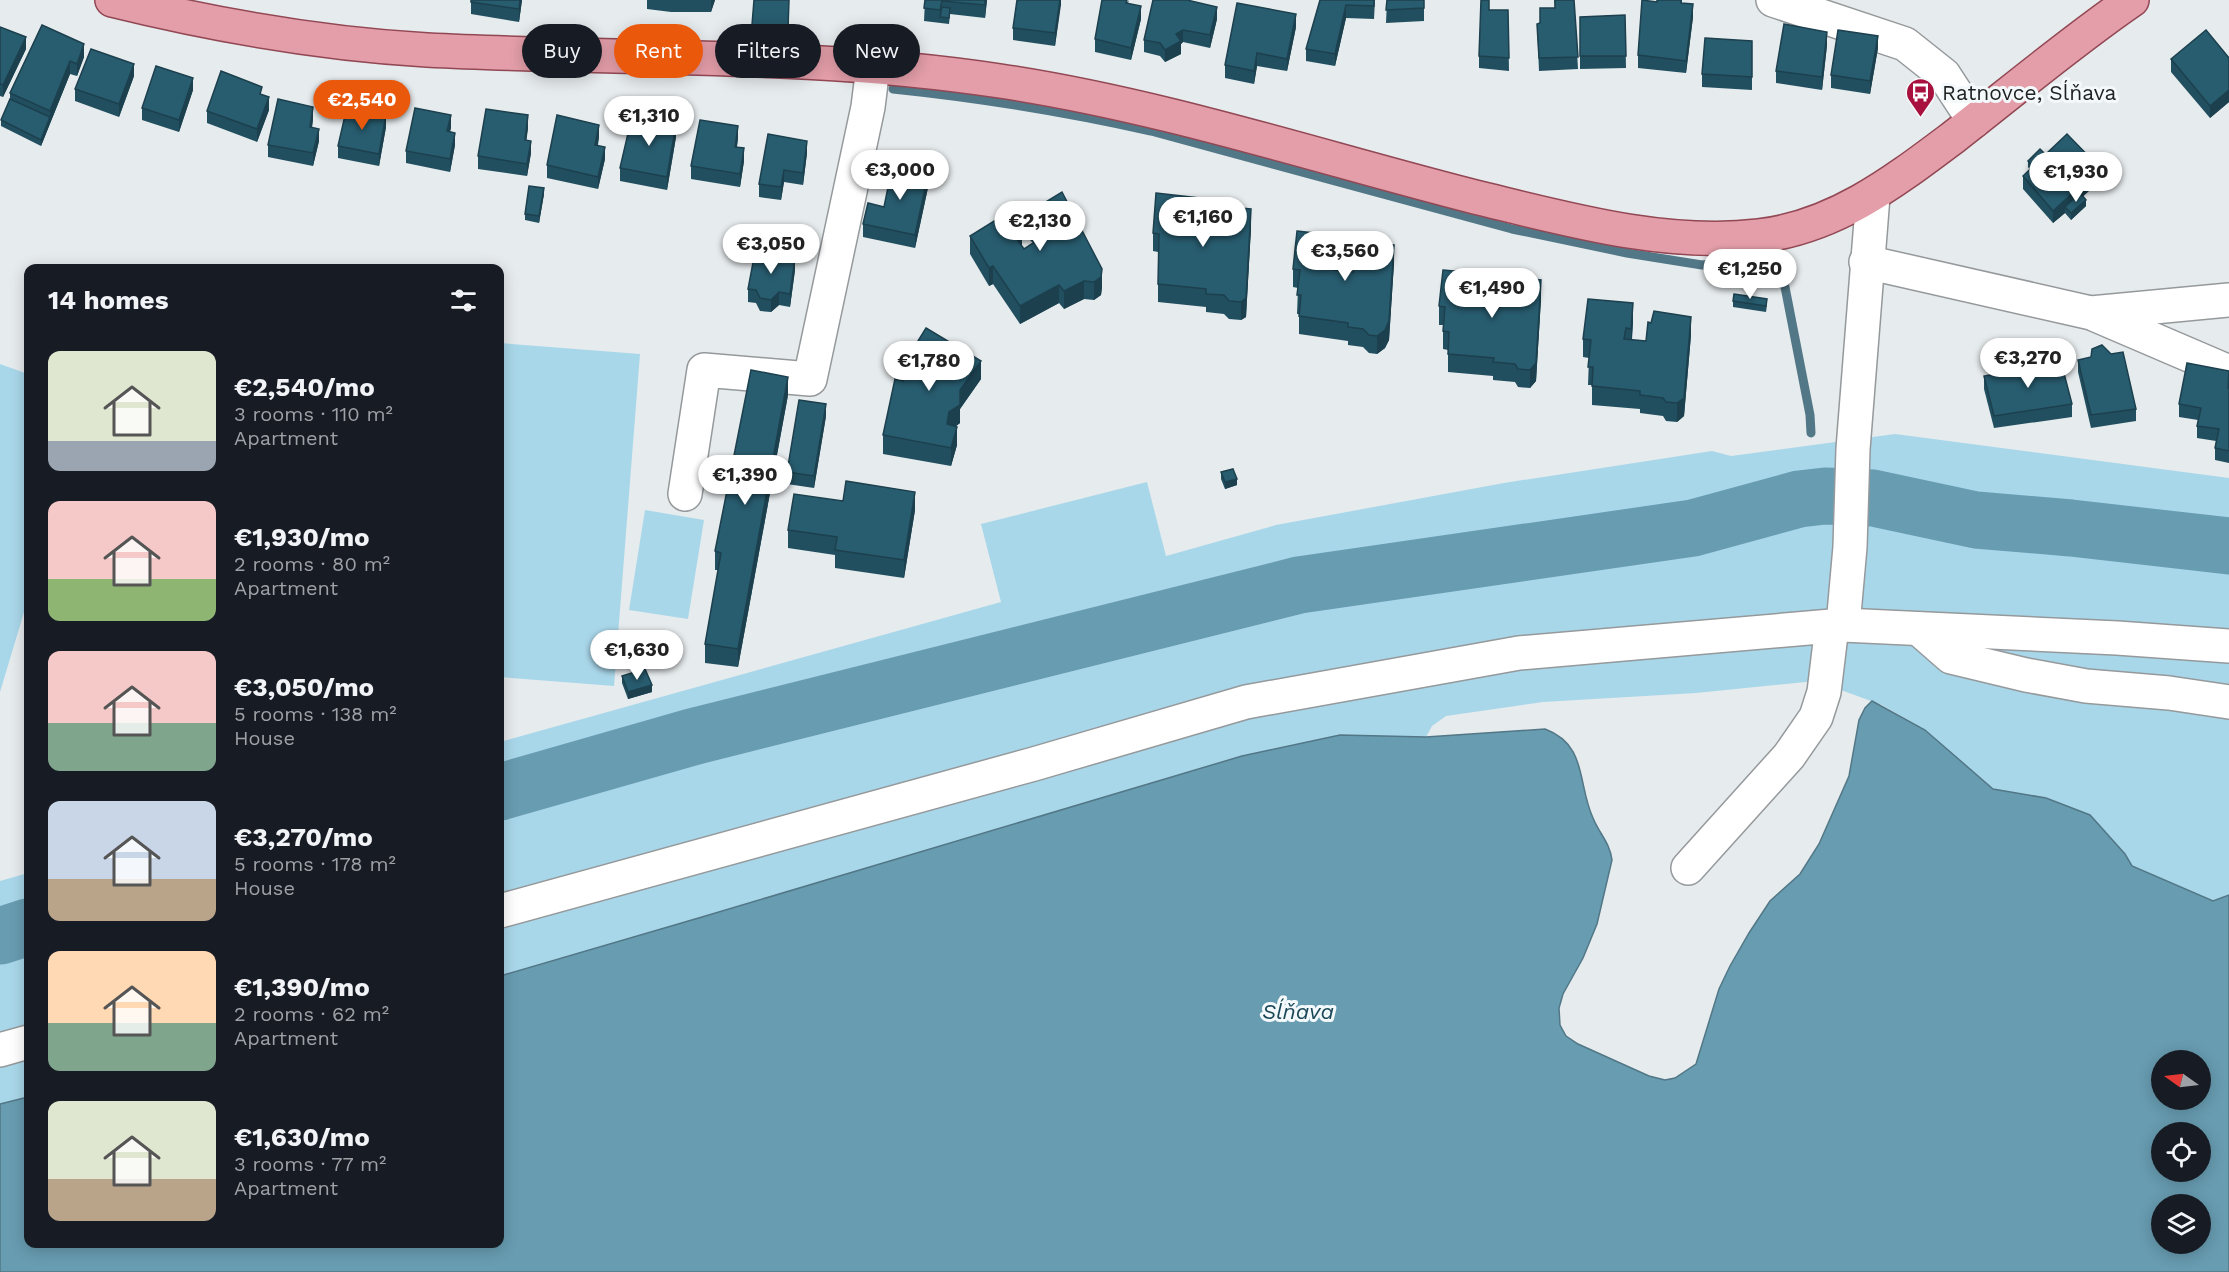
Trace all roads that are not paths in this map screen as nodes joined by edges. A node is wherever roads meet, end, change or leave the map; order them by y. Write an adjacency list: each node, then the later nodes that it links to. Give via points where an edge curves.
1 (112, 0): 4 (main road, via 288,35 424,50 708,57)
2 (1773, 0): 7 (street, via 1905,44 1944,75)
3 (2132, 0): 7 (main road)
4 (833, 65)
5 (920, 72): 8 (main road, via 1075,94 1564,219 1652,234 1763,236 1823,220)
6 (872, 78): 13 (street, via 810,378 704,370)
7 (1974, 121): 8 (main road)
8 (1873, 196): 9 (street)
9 (1866, 262): 11 (street); 14 (street, via 1851,517)
10 (2229, 300): 11 (street)
11 (2091, 313): 12 (street)
12 (2229, 372)
13 (685, 494)
14 (1838, 625): 15 (street); 18 (street, via 1816,717 1789,756); 19 (street, via 1519,653 1246,702)
15 (1919, 629): 16 (street); 17 (street, via 1951,657 2026,675)
16 (2229, 646)
17 (2229, 702)
18 (1688, 868)
19 (504, 910)
20 (24, 1043): 21 (street)
21 (0, 1050)

